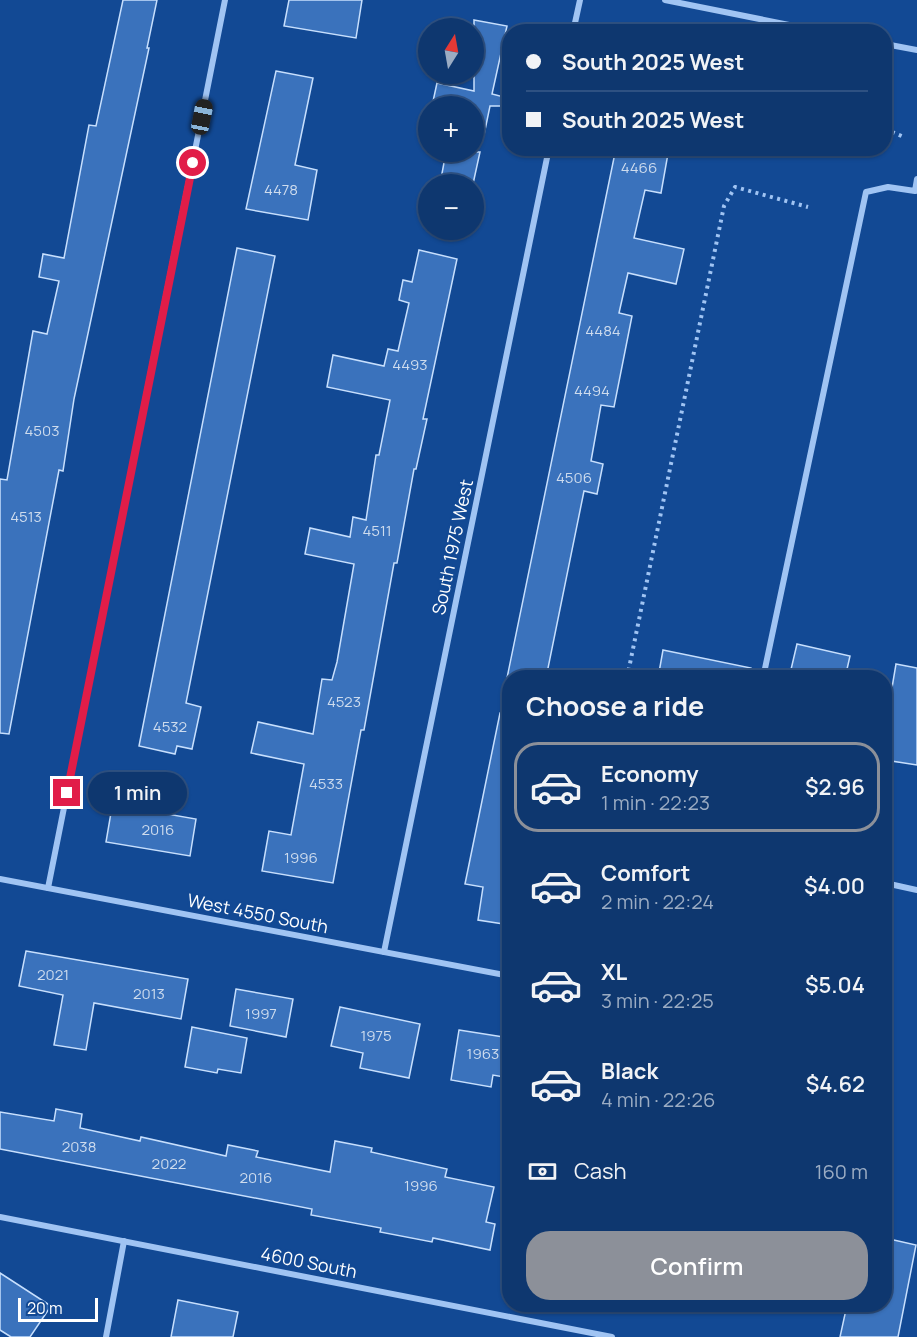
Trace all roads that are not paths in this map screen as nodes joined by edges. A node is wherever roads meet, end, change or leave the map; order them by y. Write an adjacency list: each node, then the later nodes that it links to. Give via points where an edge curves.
1 (225, 0): 14 (street)
2 (580, 0): 4 (street)
3 (665, 0): 5 (street)
4 (575, 24)
5 (784, 24)
6 (892, 45): 7 (street)
7 (917, 50)
8 (547, 156): 16 (street, South 1975 West)
9 (917, 179): 10 (street)
10 (916, 191): 11 (street, via 888,188 866,192)
11 (765, 670)
12 (0, 879): 14 (street, West 4550 South)
13 (892, 885): 15 (street)
14 (48, 888): 16 (street, West 4550 South)
15 (917, 890)
16 (384, 952): 17 (street, West 4550 South)
17 (502, 974)
18 (0, 1217): 19 (street, 4600 South)
19 (124, 1241): 20 (street); 21 (street, 4600 South)
20 (106, 1337)
21 (612, 1337)

